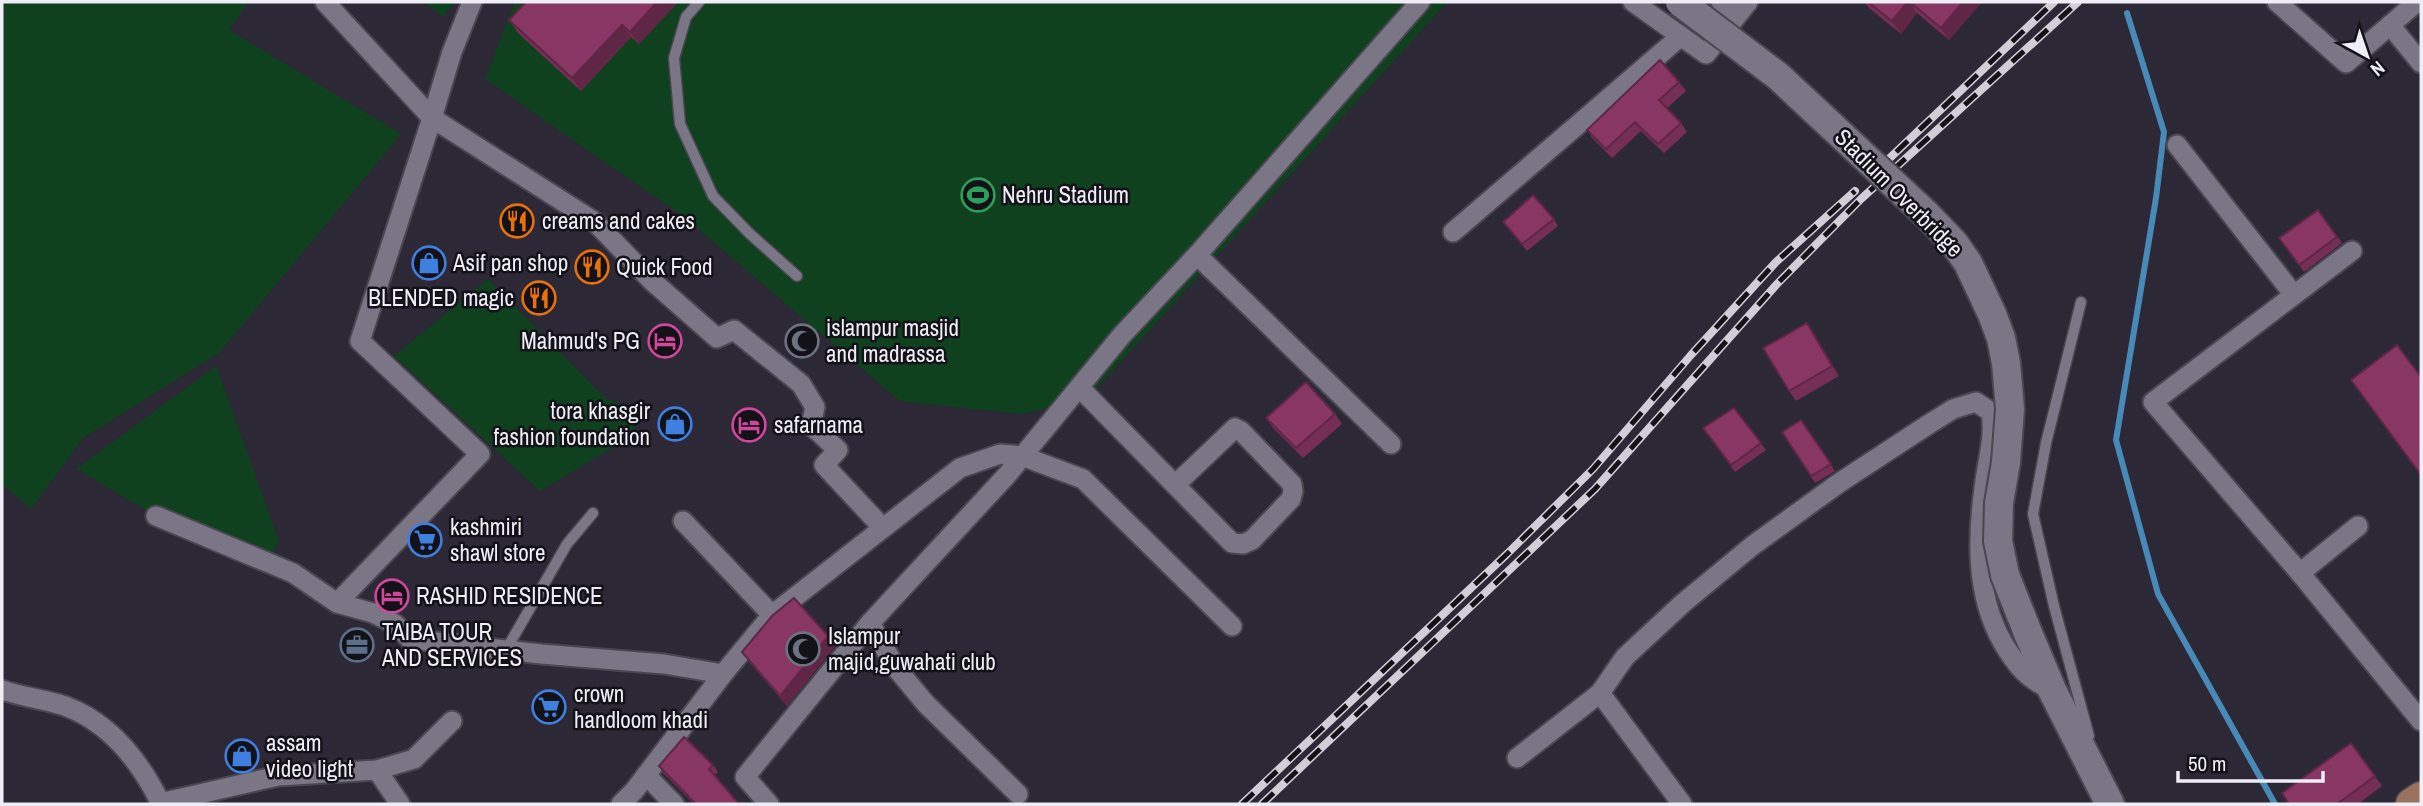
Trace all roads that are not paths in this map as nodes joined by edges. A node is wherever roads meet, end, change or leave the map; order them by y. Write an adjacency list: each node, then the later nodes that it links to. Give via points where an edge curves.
1 (325, 2): 14 (street)
2 (472, 2): 14 (street)
3 (699, 2): 19 (lane, via 686,17 674,58 680,124 712,196)
4 (1420, 2): 18 (street)
5 (1633, 2): 12 (street)
6 (1680, 2): 39 (main road, Stadium Overbridge, bridge, via 1779,76 1954,243 1979,282 1997,326 2010,409 1998,541 2005,575)
7 (1721, 2): 10 (street)
8 (2277, 2): 11 (street, via 2346,63)
9 (2417, 2): 11 (street)
10 (1743, 8): 12 (street, via 1706,54)
11 (2390, 25): 13 (street)
12 (1681, 36): 16 (street)
13 (2421, 63)
14 (432, 118): 30 (street, via 595,222 717,338 734,330 801,384 815,407 811,425 838,450 824,465); 32 (street, via 360,341 480,454)
15 (2177, 145): 20 (street)
16 (1453, 232)
17 (2352, 251): 20 (street)
18 (1197, 255): 22 (street); 23 (street)
19 (797, 276)
20 (2294, 295): 31 (street, via 2154,402)
21 (2081, 302): 54 (lane, via 2032,514)
22 (1080, 388): 24 (street); 25 (street)
23 (1391, 444)
24 (1022, 456): 30 (street, via 1000,454 960,468); 34 (street); 35 (street, via 1083,479)
25 (1175, 485): 25 (street, via 1232,544 1252,540 1291,499 1293,491 1292,484 1235,428)
26 (593, 513): 36 (lane, via 567,544)
27 (156, 516): 32 (street, via 293,573)
28 (683, 521): 33 (street)
29 (2358, 526): 31 (street)
30 (883, 528): 33 (street)
31 (2300, 573): 42 (street)
32 (337, 603): 36 (street, via 373,613 395,624 410,639)
33 (772, 615): 37 (street)
34 (870, 623): 46 (street, via 896,668 926,704); 52 (street, via 745,777)
35 (1232, 626)
36 (506, 650): 37 (street)
37 (723, 674): 45 (street)
38 (2, 690): 48 (street, via 64,706 104,726 144,772)
39 (2052, 690): 40 (street, via 2022,672 1991,623 1983,596 1983,497 1994,430 1991,412 1976,402 1926,426 1752,546 1625,657); 54 (main road, Stadium Overbridge)
40 (1600, 693): 43 (street); 53 (street)
41 (452, 721): 44 (street, via 414,759)
42 (2421, 721)
43 (1517, 758)
44 (377, 770): 48 (street, via 278,776); 49 (street)
45 (646, 775): 50 (street); 51 (street)
46 (1018, 794)
47 (2421, 798): 55 (main road)
48 (161, 804)
49 (400, 804)
50 (621, 804)
51 (674, 804)
52 (769, 804)
53 (1682, 804)
54 (2110, 804)
55 (2412, 804)

